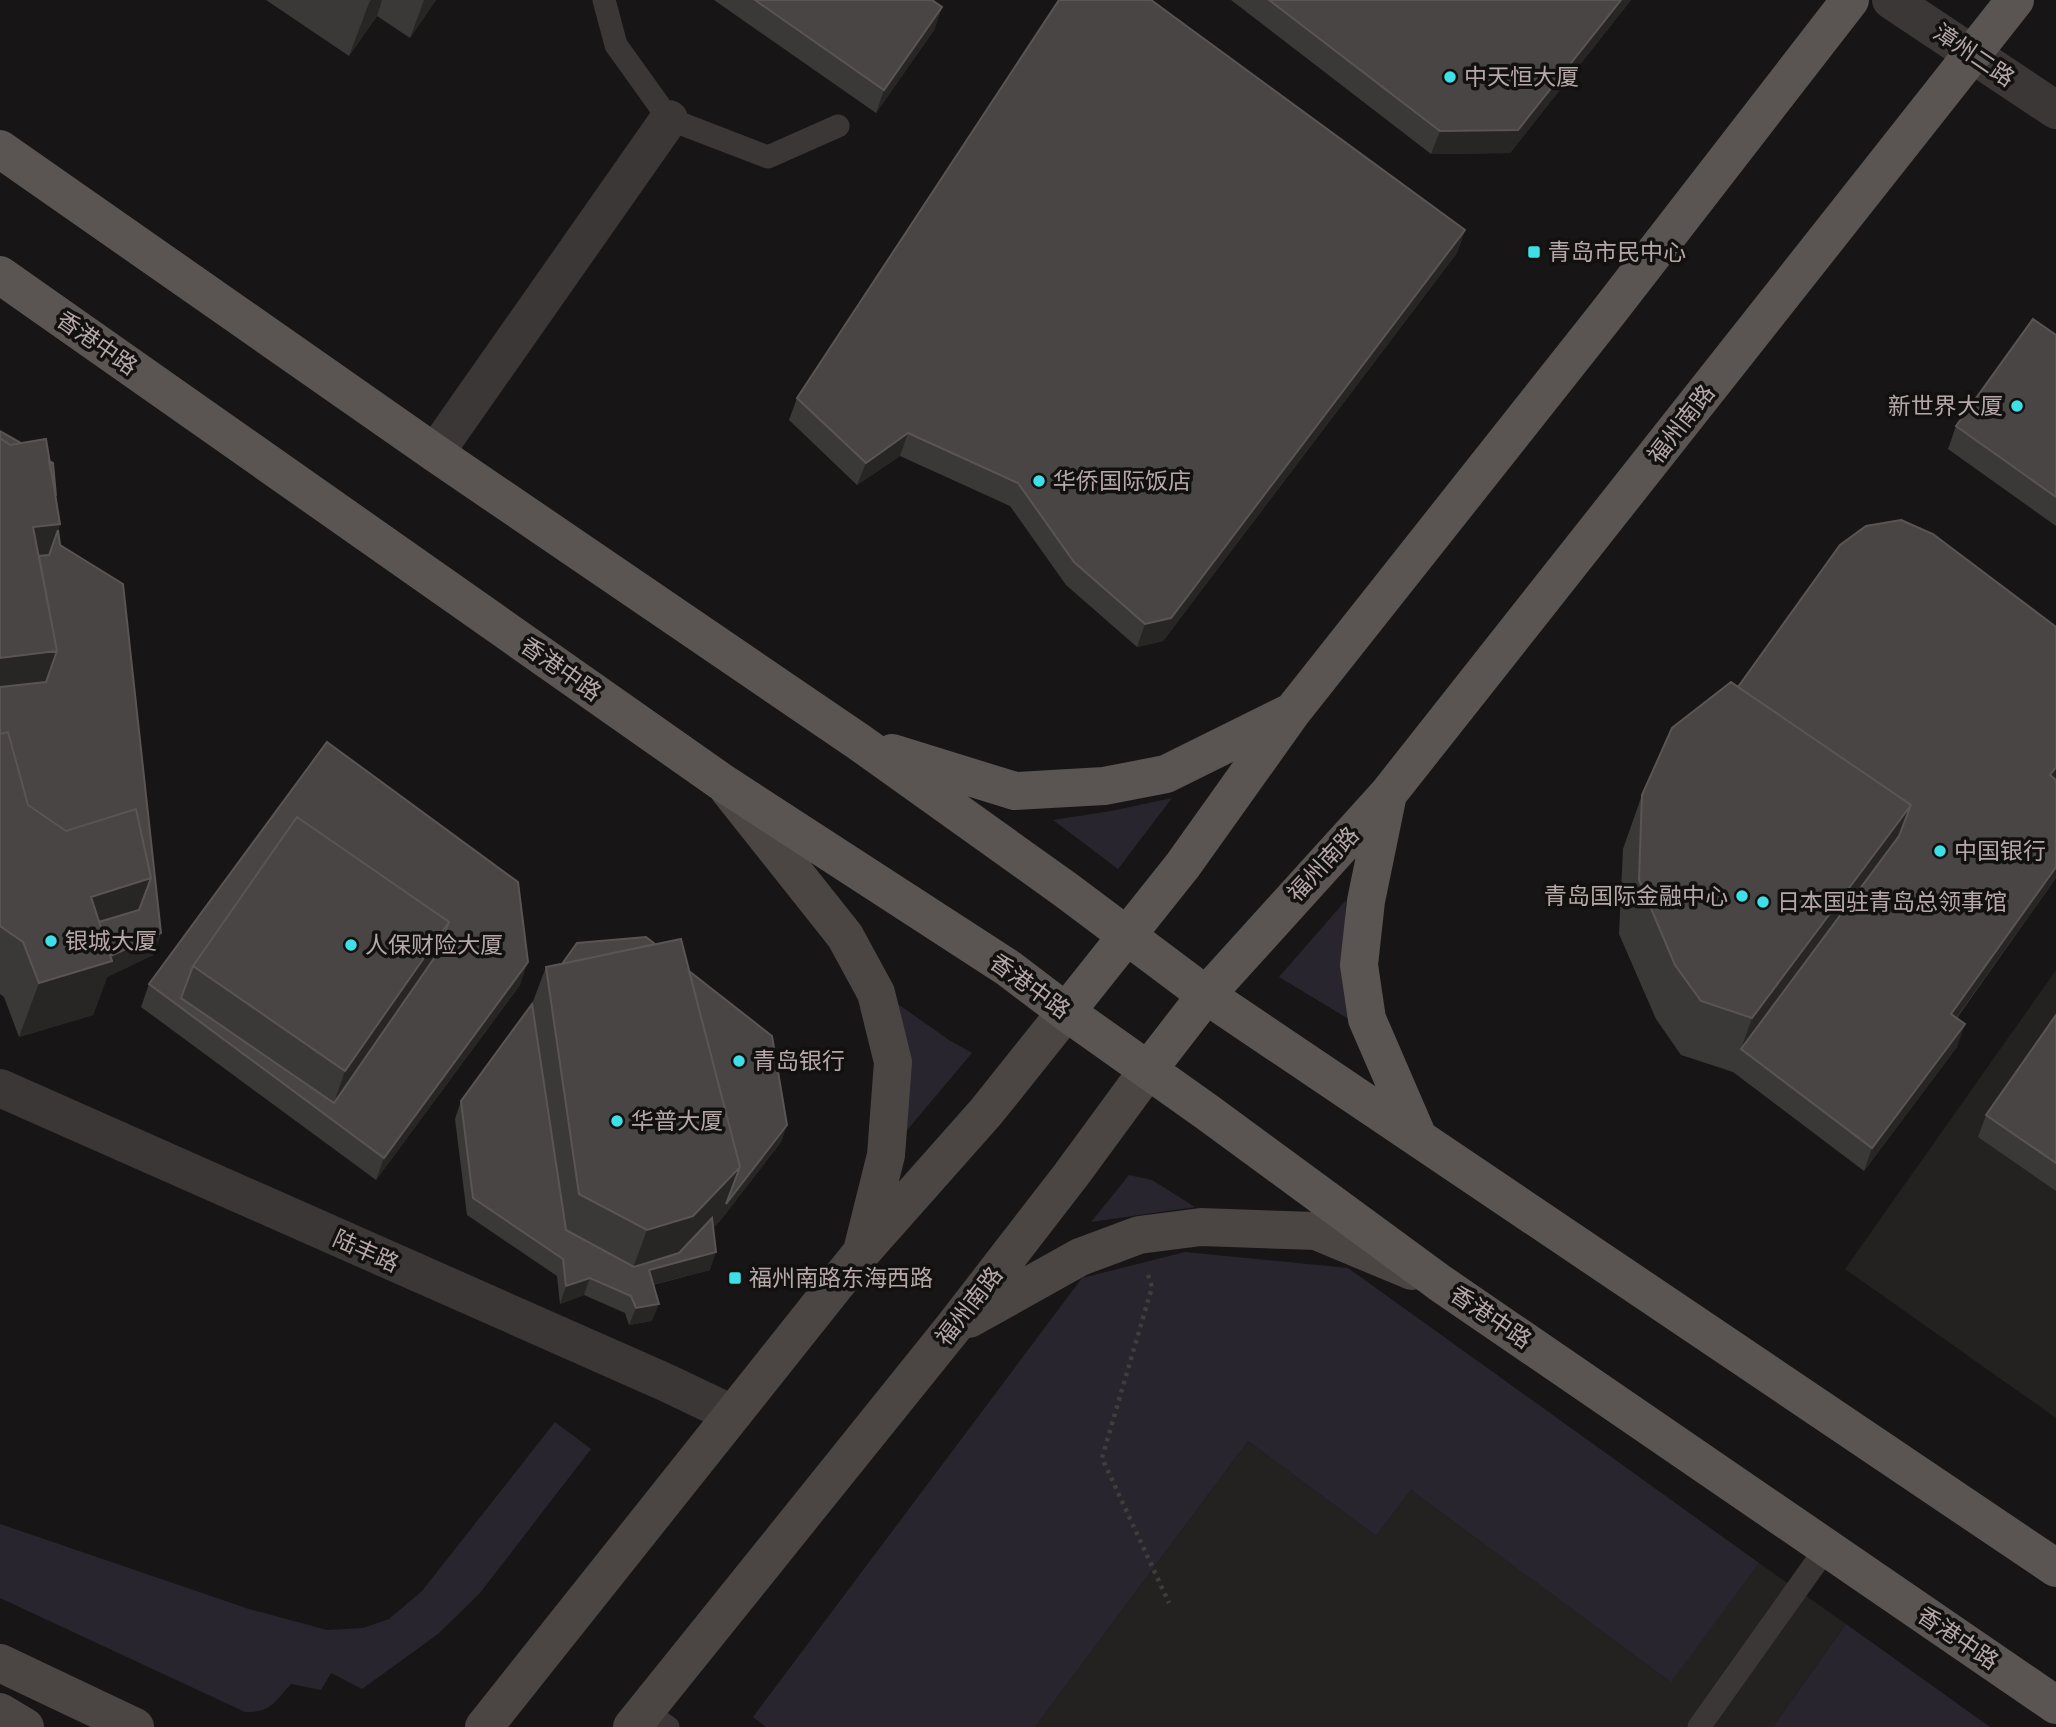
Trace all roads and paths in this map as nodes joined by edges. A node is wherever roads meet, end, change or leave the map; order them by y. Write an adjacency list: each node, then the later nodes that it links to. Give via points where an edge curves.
1 (604, 0): 7 (lane, via 617,45)
2 (1850, 0): 12 (main road)
3 (1891, 0): 5 (street, 漳州二路)
4 (2015, 0): 5 (main road, 福州南路)
5 (1972, 54): 6 (street, 漳州二路); 15 (main road, 福州南路)
6 (2056, 110)
7 (669, 120): 8 (lane, via 768,157); 11 (street)
8 (838, 126)
9 (0, 149): 11 (main road)
10 (0, 275): 14 (main road, 香港中路)
11 (435, 453): 13 (main road)
12 (1292, 712): 13 (main road, via 1166,774 1104,786 1015,791); 16 (main road)
13 (859, 742): 16 (main road)
14 (723, 783): 18 (main road, 香港中路, via 1008,968); 22 (main road, via 845,936 876,993 893,1062 886,1155)
15 (1388, 793): 17 (main road, 福州南路); 21 (main road, via 1366,901 1359,965 1367,1019)
16 (1126, 937): 17 (main road); 18 (main road)
17 (1206, 995): 19 (main road, 福州南路); 21 (main road)
18 (1066, 1012): 19 (main road, 香港中路); 22 (main road)
19 (1148, 1070): 24 (main road, 香港中路); 25 (main road, 福州南路)
20 (0, 1088): 26 (street, 陆丰路)
21 (1418, 1137): 28 (main road)
22 (861, 1253): 26 (main road)
23 (1147, 1274): 29 (path, via 1152,1287 1102,1458)
24 (1440, 1283): 25 (main road, via 1316,1231 1201,1227 1139,1235 1080,1257); 27 (main road, 香港中路)
25 (952, 1329): 33 (main road, 福州南路)
26 (732, 1415): 36 (main road)
27 (1827, 1547): 31 (main road, 香港中路); 37 (lane)
28 (2056, 1568)
29 (1169, 1603)
30 (0, 1663): 35 (main road)
31 (2056, 1705)
32 (0, 1713): 34 (main road)
33 (648, 1722)
34 (25, 1727)
35 (135, 1727)
36 (484, 1727)
37 (1699, 1727)

